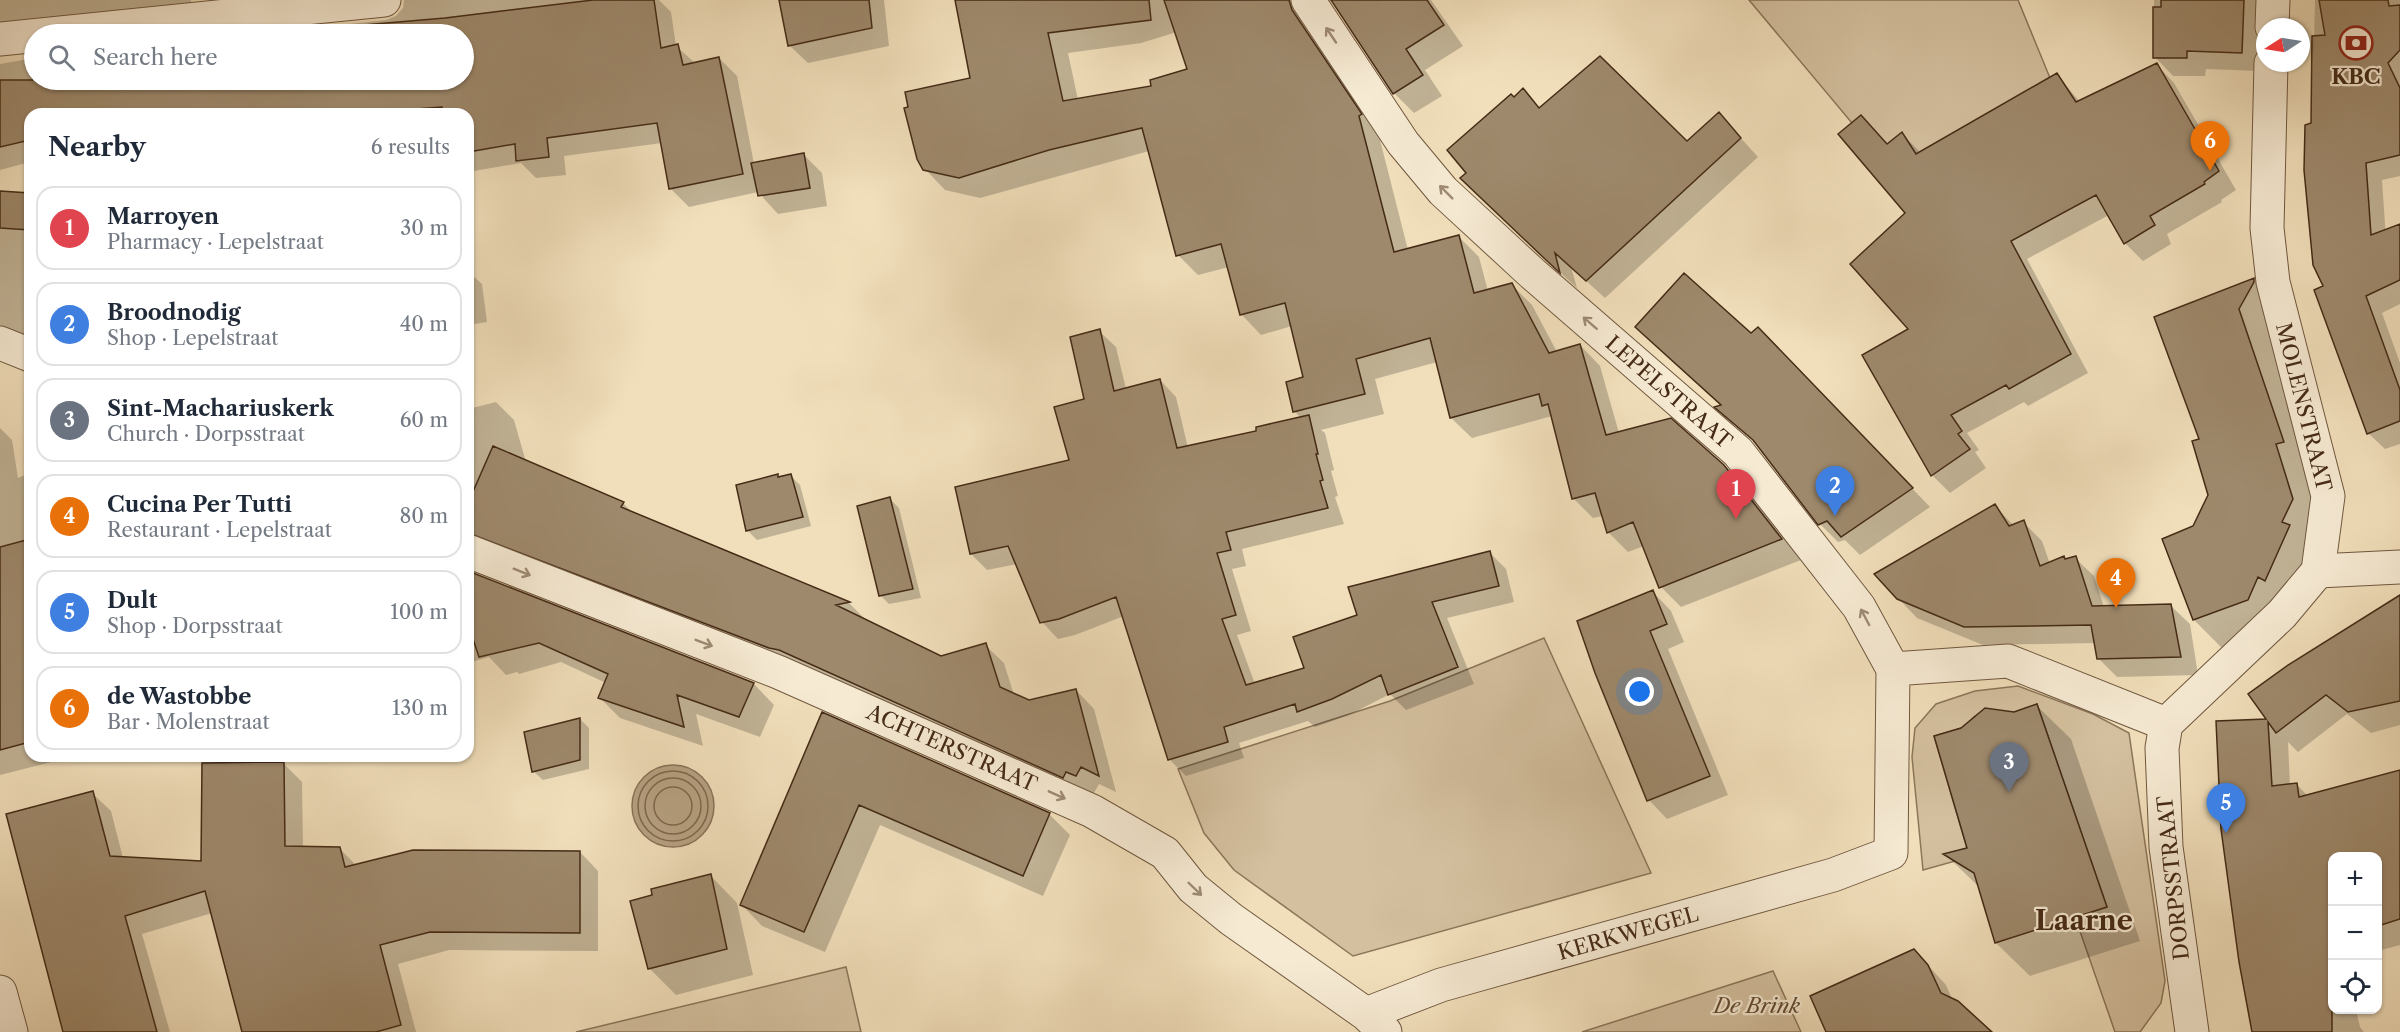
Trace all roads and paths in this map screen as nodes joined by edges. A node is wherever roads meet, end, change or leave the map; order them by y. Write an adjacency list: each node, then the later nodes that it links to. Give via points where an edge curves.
1 (384, 0): 5 (street)
2 (1308, 0): 14 (street, LEPELSTRAAT, one-way to 2, via 1859,607 1738,452 1533,274 1443,190 1403,143)
3 (2274, 0): 4 (street)
4 (2273, 18)
5 (148, 24)
6 (24, 37): 7 (street)
7 (0, 39)
8 (2271, 72): 13 (street, MOLENSTRAAT, via 2267,228 2273,282 2328,496)
9 (0, 343): 10 (street)
10 (24, 353)
11 (474, 553): 17 (street, ACHTERSTRAAT, one-way to 17, via 777,672 1092,811 1165,853 1193,888 1231,919)
12 (2400, 567): 13 (street)
13 (2318, 571): 15 (street, via 2282,614)
14 (1893, 669): 15 (street, via 2008,661); 17 (street, KERKWEGEL, via 1891,853 1833,875 1441,985)
15 (2166, 724): 19 (street, DORPSSTRAAT, via 2162,748 2166,847)
16 (0, 992): 18 (street)
17 (1375, 1023)
18 (11, 1032)
19 (2192, 1032)

